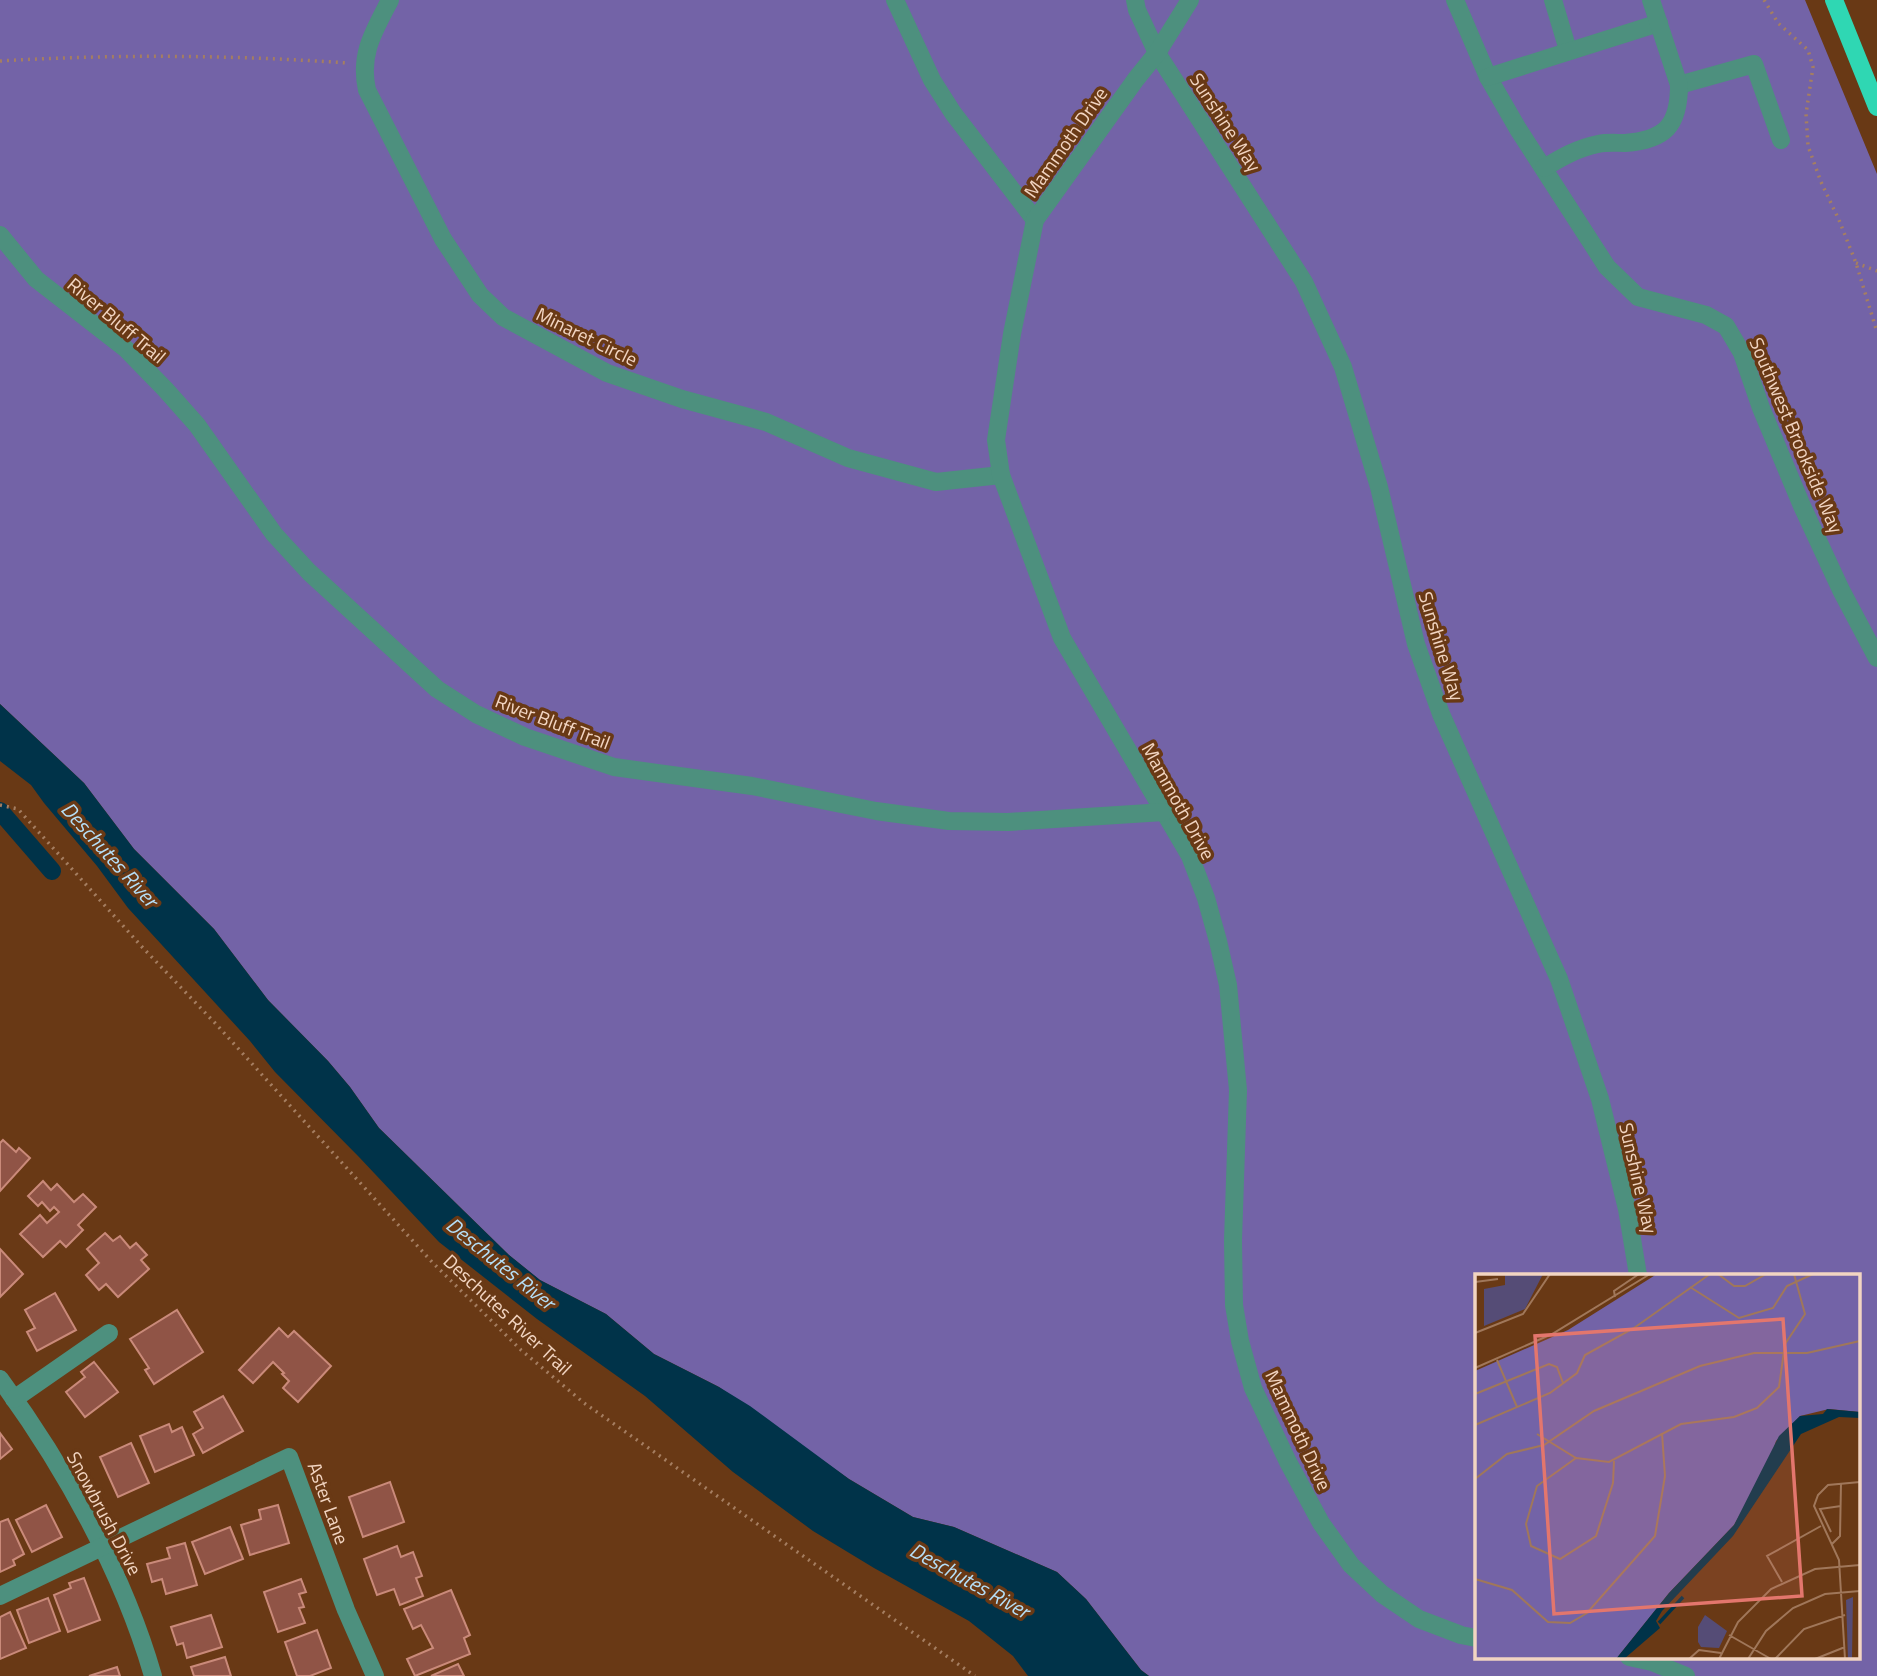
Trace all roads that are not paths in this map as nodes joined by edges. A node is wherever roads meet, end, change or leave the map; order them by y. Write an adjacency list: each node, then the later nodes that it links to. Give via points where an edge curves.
1 (390, 0): 19 (street, Minaret Circle, via 370,38 364,64 367,90 443,239 480,295 503,317 607,373 766,422 848,458 936,482)
2 (895, 0): 17 (street, via 932,80)
3 (1135, 0): 11 (street)
4 (1190, 0): 11 (street, Mammoth Drive)
5 (1455, 0): 12 (street, Southwest Brookside Way)
6 (1553, 0): 10 (street)
7 (1651, 0): 9 (street)
8 (1834, 0): 14 (main road)
9 (1659, 23): 10 (street); 13 (street)
10 (1569, 50): 12 (street)
11 (1157, 53): 17 (street, Mammoth Drive); 22 (street, Sunshine Way, via 1304,282 1343,367 1380,487 1420,656 1441,714 1559,979 1600,1099 1628,1209)
12 (1488, 77): 16 (street, Southwest Brookside Way)
13 (1679, 85): 15 (street, via 1754,64); 16 (street, via 1671,127 1659,136 1570,152)
14 (1877, 107)
15 (1782, 140)
16 (1544, 168): 20 (street, Southwest Brookside Way, via 1607,267 1638,297 1706,315 1726,326 1742,353 1802,506)
17 (1035, 220): 19 (street, Mammoth Drive, via 996,440)
18 (0, 235): 21 (street, River Bluff Trail, via 36,279 126,349 165,388 197,425 274,534 309,572 437,689 476,714 525,737 614,767 752,786 876,811 949,821 1008,821)
19 (1001, 475): 21 (street, Mammoth Drive, via 1062,638)
20 (1877, 658)
21 (1164, 811): 28 (street, Mammoth Drive, via 1190,856 1206,898 1228,985 1238,1090 1234,1306 1253,1388 1287,1462 1351,1565 1419,1619)
22 (1638, 1274)
23 (109, 1333): 25 (street)
24 (1, 1381): 25 (street, Snowbrush Drive)
25 (14, 1399): 26 (street, Snowbrush Drive)
26 (103, 1547): 27 (street); 31 (street, Snowbrush Drive); 32 (street, Aster Lane, via 289,1457)
27 (0, 1596)
28 (1475, 1638)
29 (1632, 1658): 30 (street)
30 (1652, 1665): 33 (street)
31 (153, 1676)
32 (375, 1676)
33 (1685, 1676)

